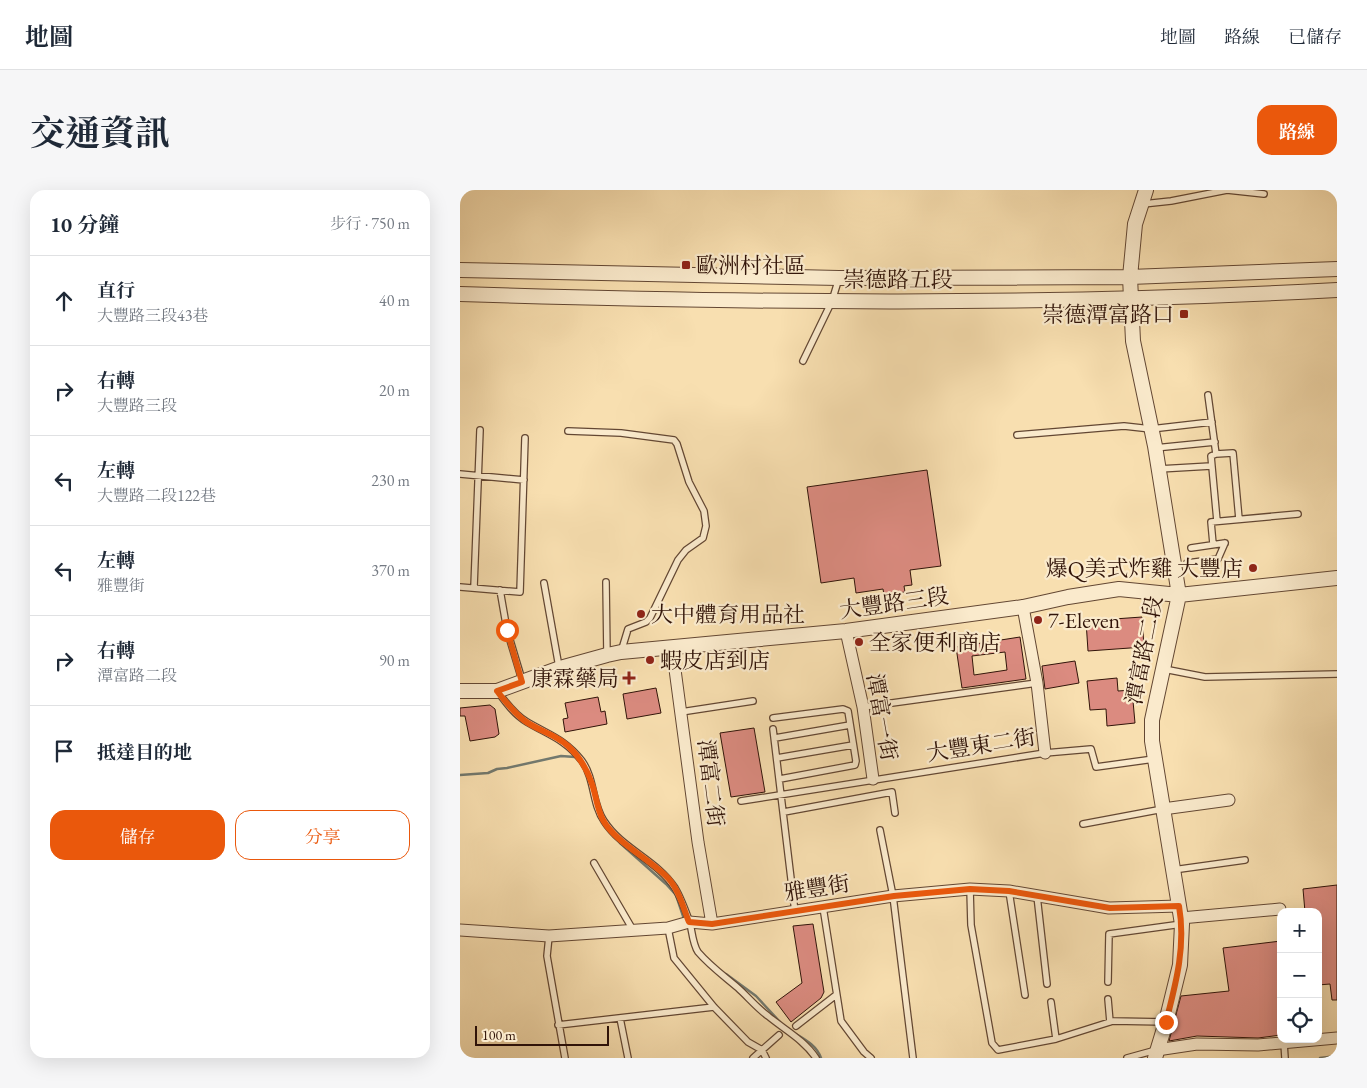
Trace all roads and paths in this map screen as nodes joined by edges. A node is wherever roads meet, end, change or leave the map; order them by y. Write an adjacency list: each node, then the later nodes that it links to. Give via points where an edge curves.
1 (1146, 190): 3 (street, 潭富路二段)
2 (1264, 194): 3 (lane, via 1227,190)
3 (1141, 204): 6 (street, 潭富路二段, via 1135,224)
4 (1337, 269): 6 (street, 崇德路五段)
5 (460, 270): 7 (street, 崇德路五段)
6 (1130, 277): 7 (street, 崇德路五段); 10 (street, 潭富路二段)
7 (839, 278): 11 (lane)
8 (1337, 290): 10 (street, 崇德路五段)
9 (460, 294): 11 (street, 崇德路五段)
10 (1130, 298): 11 (street, 崇德路五段); 15 (street, 潭富路二段, via 1133,341)
11 (832, 301): 12 (lane)
12 (804, 361)
13 (1208, 395): 14 (lane)
14 (1212, 422): 15 (lane); 20 (lane)
15 (1152, 429): 18 (lane, via 1124,426); 21 (street, 潭富路二段)
16 (480, 430): 26 (lane)
17 (568, 430): 44 (lane, via 674,440 689,482 704,511 706,526 703,538 678,560 650,618 628,629)
18 (1017, 435)
19 (525, 438): 27 (lane)
20 (1215, 442): 21 (lane); 22 (lane)
21 (1155, 448): 24 (street, 潭富路二段)
22 (1216, 454): 23 (lane, via 1211,456); 29 (lane, via 1233,453)
23 (1211, 466): 24 (lane); 30 (lane)
24 (1159, 469): 40 (street, 潭富路二段)
25 (460, 474): 26 (lane)
26 (478, 476): 27 (lane); 38 (lane)
27 (524, 480): 39 (lane, via 520,592)
28 (1298, 514): 29 (lane)
29 (1240, 519): 30 (lane)
30 (1217, 521): 31 (lane, via 1211,522)
31 (1213, 544): 32 (lane); 33 (lane, via 1225,543 1218,559)
32 (1191, 548)
33 (1187, 563)
34 (1337, 578): 40 (street, 大豐路三段)
35 (606, 582): 44 (lane)
36 (544, 583): 45 (lane)
37 (460, 587): 38 (lane)
38 (474, 587): 39 (lane)
39 (500, 590): 48 (lane)
40 (1179, 595): 41 (street, 大豐路三段, via 1119,589); 46 (street, 潭富路二段)
41 (1023, 607): 42 (street, 大豐路三段); 49 (street)
42 (846, 632): 43 (street, 大豐路三段); 53 (street, 潭富一街)
43 (672, 647): 44 (street, 大豐路三段); 54 (street, 潭富二街)
44 (614, 653): 45 (street, 大豐路三段)
45 (560, 668): 48 (street, 大豐路三段)
46 (1164, 669): 47 (lane, via 1205,677); 62 (street, 潭富路二段, via 1152,720)
47 (1337, 674)
48 (522, 682): 51 (street, 大豐路三段)
49 (1037, 683): 53 (lane); 60 (street)
50 (460, 691): 51 (street, 大豐路三段)
51 (497, 691): 84 (lane, via 526,722 557,737 583,762 603,820 615,835 669,880)
52 (753, 701): 54 (lane)
53 (863, 707): 64 (street, 潭富一街)
54 (681, 712): 85 (street, 潭富二街)
55 (773, 718): 56 (lane, via 842,708 848,711)
56 (850, 725): 58 (lane); 59 (lane)
57 (773, 729): 58 (lane)
58 (775, 738): 61 (lane)
59 (853, 745): 61 (lane); 63 (lane, via 855,765)
60 (1046, 753): 62 (lane, 大豐東二街, via 1091,749 1096,767); 64 (lane, 大豐東二街)
61 (777, 758): 63 (lane)
62 (1155, 759): 68 (street, 潭富路二段)
63 (780, 778): 65 (lane)
64 (873, 779): 65 (lane, 大豐東二街)
65 (782, 794): 67 (lane, 大豐東二街); 69 (lane)
66 (1229, 800): 68 (street)
67 (741, 801)
68 (1164, 809): 71 (lane); 75 (street, 潭富路二段)
69 (784, 812): 70 (lane, via 892,792); 82 (lane)
70 (895, 813)
71 (1083, 824)
72 (880, 830): 78 (lane)
73 (1244, 860): 75 (lane)
74 (594, 863): 88 (lane)
75 (1174, 870): 83 (street, 潭富路二段)
76 (970, 889): 77 (street, 雅豐街); 78 (street, 雅豐街); 104 (lane, via 971,925 992,1043 998,1050)
77 (1009, 891): 79 (street, 雅豐街); 93 (lane)
78 (894, 896): 80 (street, 雅豐街); 116 (lane)
79 (1037, 896): 83 (street, 雅豐街); 91 (lane)
80 (823, 907): 82 (street, 雅豐街); 92 (lane)
81 (1277, 909): 83 (street, 雅豐街)
82 (795, 912): 85 (street, 雅豐街)
83 (1181, 916): 90 (lane, via 1109,934); 99 (street, 潭富路二段, via 1180,966)
84 (689, 922): 85 (street, 雅豐街); 86 (street, 雅豐街); 114 (lane, via 696,950 767,1016 803,1042)
85 (712, 924)
86 (668, 928): 88 (street, 雅豐街); 96 (lane, via 674,958)
87 (460, 930): 89 (street, 雅豐街)
88 (633, 930): 89 (street, 雅豐街)
89 (549, 936): 100 (lane, via 547,956)
90 (1108, 982)
91 (1047, 984)
92 (836, 994): 101 (lane); 115 (lane, via 841,1021)
93 (1026, 995)
94 (1108, 999): 98 (lane)
95 (1051, 1002): 104 (lane)
96 (714, 1007): 97 (lane); 108 (lane, via 748,1042)
97 (620, 1018): 100 (lane); 111 (lane)
98 (1110, 1022): 99 (lane); 104 (lane)
99 (1166, 1022): 109 (street, 潭富路二段)
100 (558, 1025): 110 (lane)
101 (796, 1026)
102 (779, 1035): 108 (lane)
103 (1337, 1038): 105 (street)
104 (1056, 1039)
105 (1322, 1039)
106 (1277, 1043): 109 (street, via 1197,1044)
107 (1284, 1043): 118 (lane)
108 (762, 1050): 112 (lane); 113 (lane)
109 (1156, 1054): 117 (lane)
110 (565, 1058)
111 (628, 1058)
112 (753, 1058)
113 (766, 1058)
114 (816, 1058)
115 (871, 1058)
116 (913, 1058)
117 (1127, 1058)
118 (1286, 1058)

